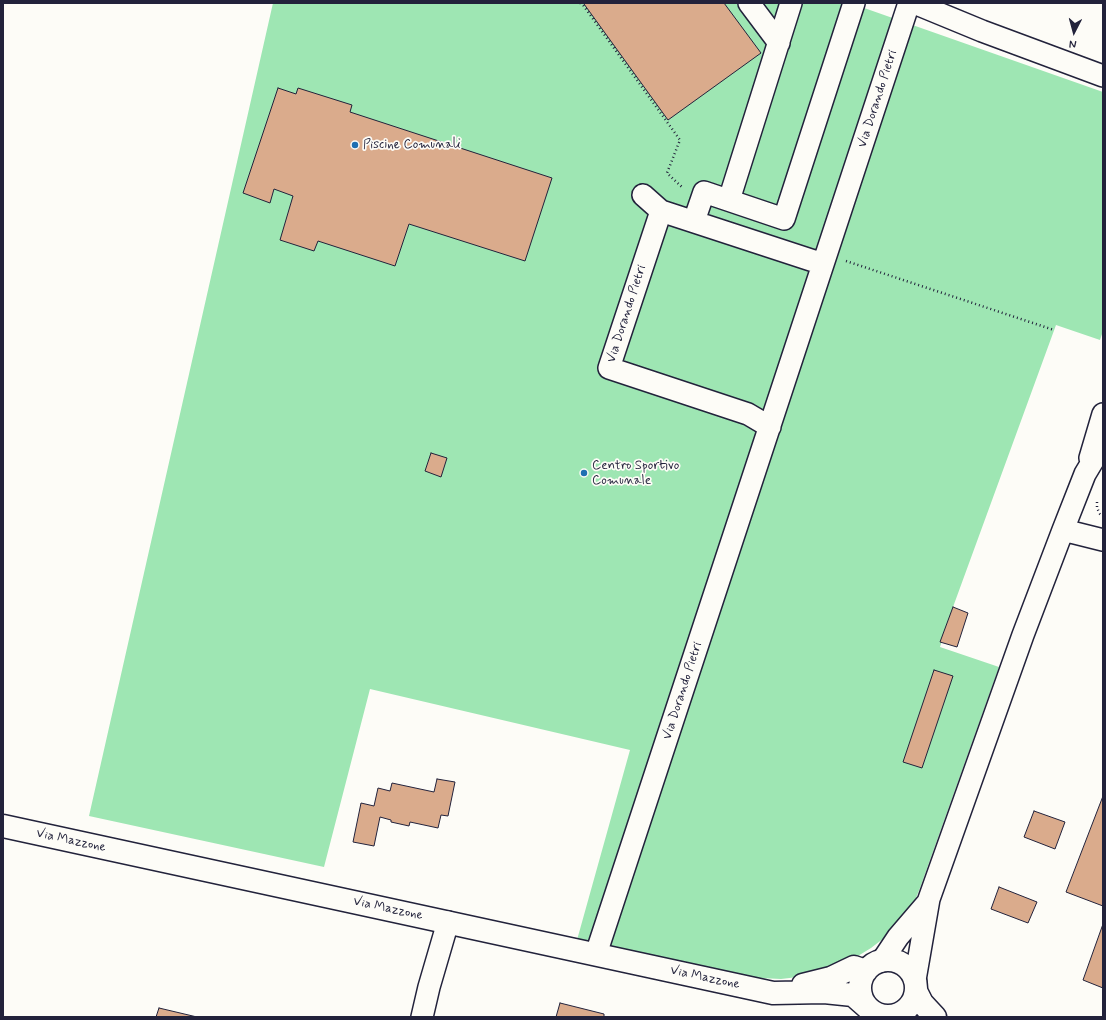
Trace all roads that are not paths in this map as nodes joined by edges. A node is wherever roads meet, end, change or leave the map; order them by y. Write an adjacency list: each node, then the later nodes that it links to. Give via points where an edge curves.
1 (749, 3): 6 (street)
2 (791, 3): 6 (street)
3 (854, 3): 9 (street, via 784,219)
4 (909, 3): 12 (street, Via Dorando Pietri)
5 (914, 3): 7 (street)
6 (778, 43): 9 (street)
7 (1103, 76)
8 (643, 195): 10 (street)
9 (729, 200): 11 (street, via 704,192)
10 (661, 210): 11 (street); 14 (street, Via Dorando Pietri, via 609,368 748,414)
11 (694, 221): 12 (street)
12 (833, 262): 14 (street, Via Dorando Pietri)
13 (1103, 414): 16 (street)
14 (770, 427): 22 (street, Via Dorando Pietri)
15 (1103, 444): 16 (street)
16 (1085, 474): 17 (street)
17 (1063, 530): 18 (street); 20 (street)
18 (1103, 540)
19 (3, 826): 21 (main road, Via Mazzone)
20 (929, 900): 23 (street); 24 (street)
21 (448, 922): 22 (main road, Via Mazzone); 27 (street)
22 (596, 954): 25 (main road, Via Mazzone)
23 (874, 966): 24 (main road, Via Mazzone, via 890,960 899,962 912,972); 25 (main road, Via Mazzone, via 854,967 831,978); 26 (main road, via 862,978 860,987 863,999)
24 (916, 985): 26 (main road, via 914,1000 908,1007 892,1016); 28 (main road, Via Mazzone, via 922,1003)
25 (773, 993): 26 (main road, Via Mazzone, via 824,992 853,995)
26 (882, 1015)
27 (422, 1017)
28 (935, 1017)

